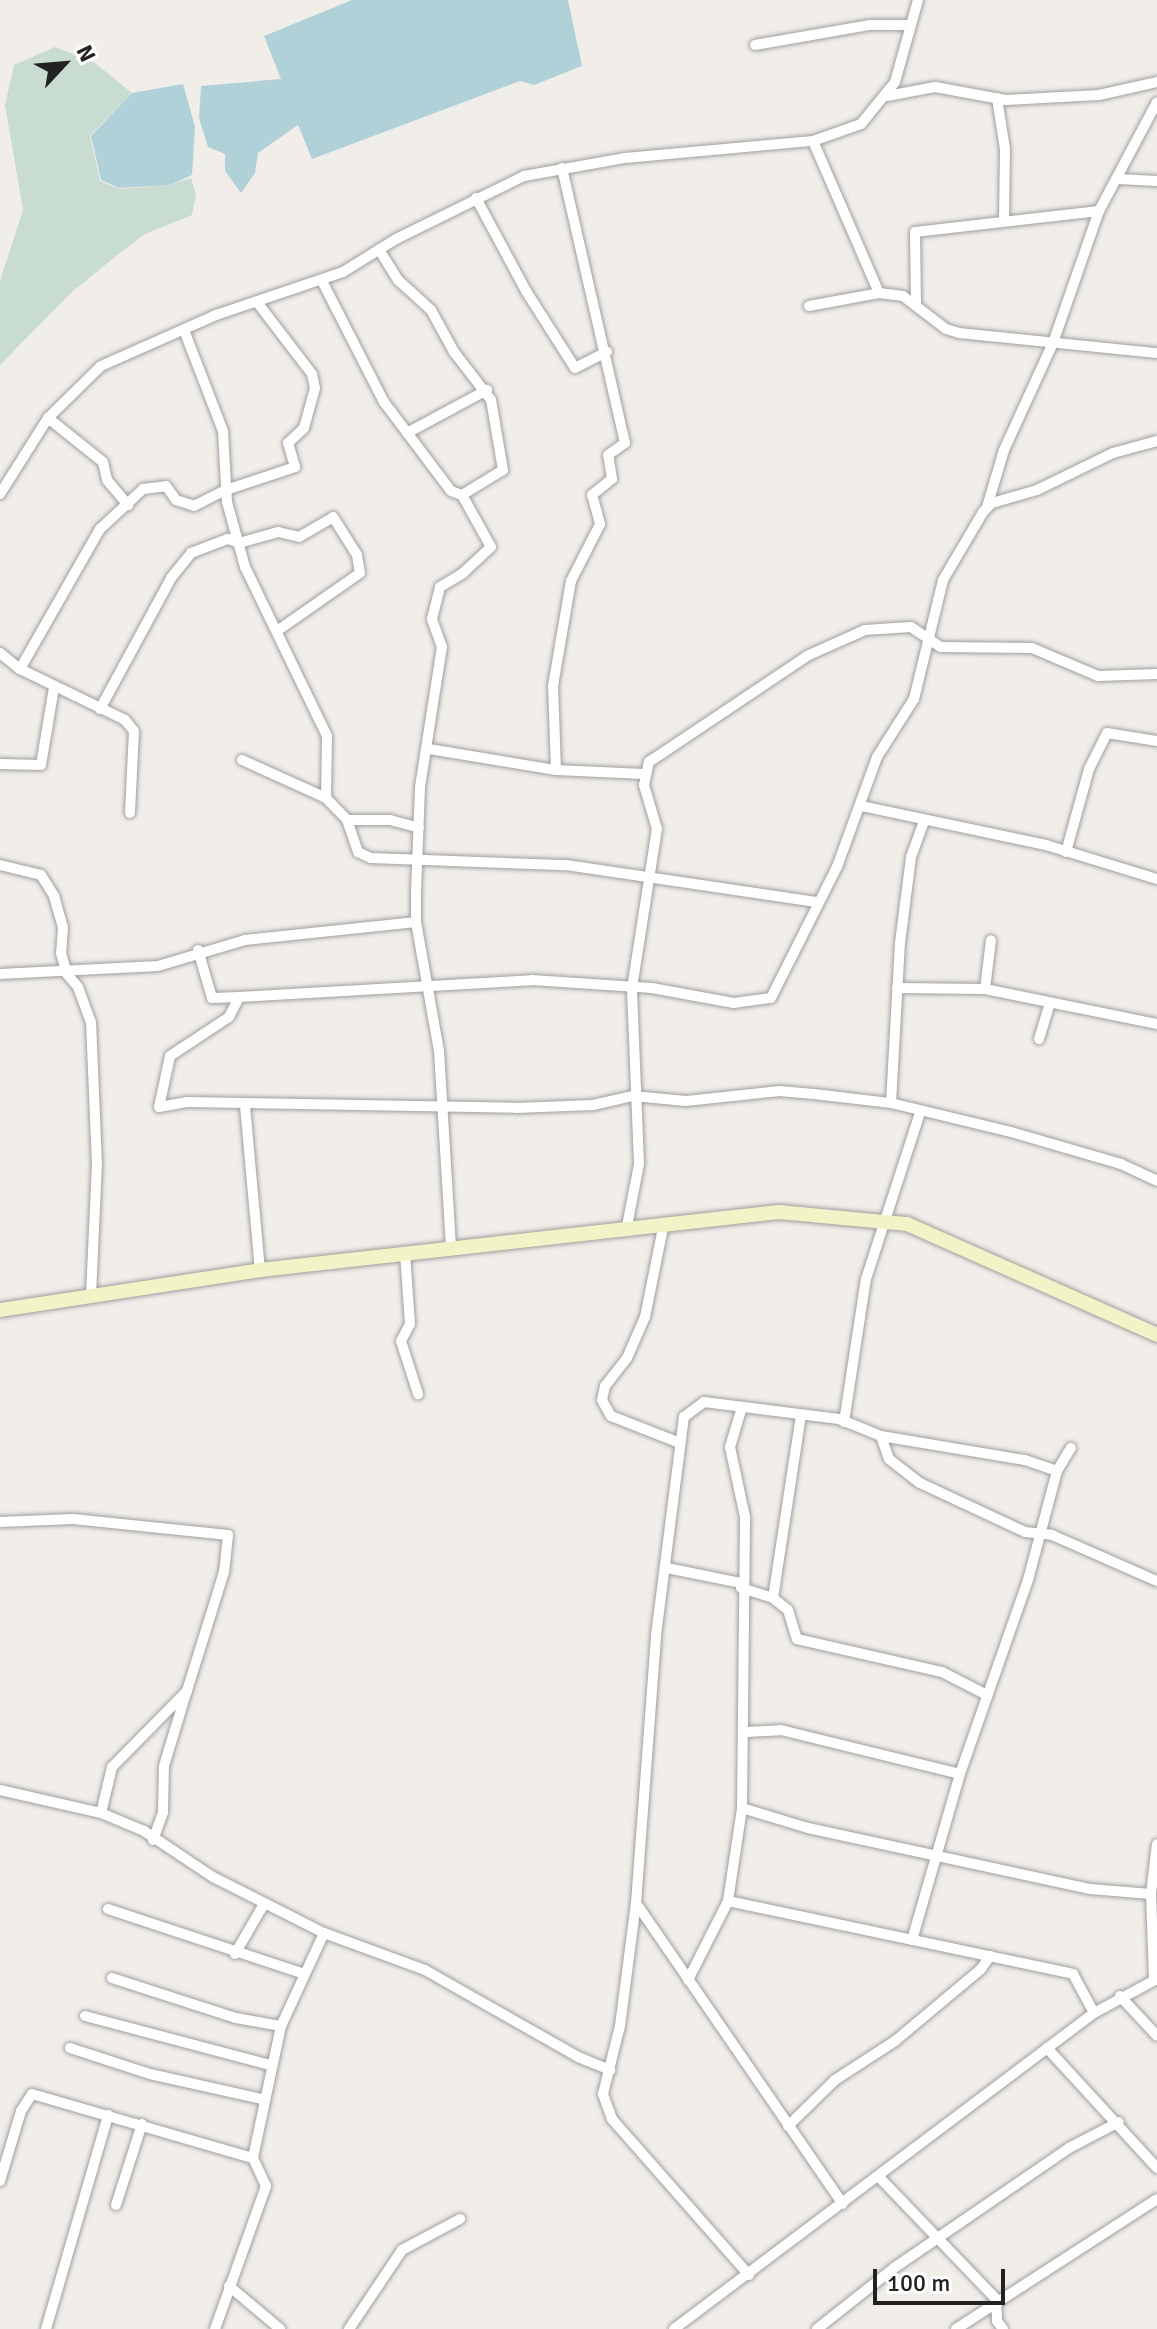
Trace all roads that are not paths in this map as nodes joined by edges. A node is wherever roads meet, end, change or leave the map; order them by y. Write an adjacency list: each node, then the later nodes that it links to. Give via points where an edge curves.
1 (918, 0): 2 (street)
2 (908, 25): 3 (street, via 870,25); 4 (street)
3 (755, 45)
4 (901, 66): 6 (street); 7 (street)
5 (1157, 82): 8 (street, via 1099,95)
6 (915, 89): 7 (street); 8 (street)
7 (887, 96): 10 (street, via 861,124)
8 (997, 98): 16 (street, via 1005,149)
9 (1157, 102): 12 (street)
10 (813, 141): 11 (street); 19 (street)
11 (562, 168): 14 (street, via 524,176); 25 (street)
12 (1118, 179): 13 (street); 15 (street)
13 (1157, 181)
14 (476, 198): 17 (street); 25 (street, via 575,368)
15 (1099, 211): 16 (street); 24 (street)
16 (1004, 220): 21 (street, via 915,232)
17 (379, 250): 18 (street); 27 (street, via 398,280 431,310 454,352)
18 (322, 281): 20 (street); 29 (street, via 358,358)
19 (879, 293): 21 (street, via 903,296); 22 (street)
20 (257, 302): 23 (street); 31 (street, via 309,367 315,388 304,428 288,443 295,467)
21 (916, 305): 24 (street, via 946,329)
22 (809, 306)
23 (184, 330): 28 (street, via 101,366); 31 (street, via 223,431)
24 (1053, 343): 26 (street); 35 (street, via 1004,450)
25 (607, 352): 48 (street, via 625,443 608,455 612,479 592,495 600,524 571,581 553,686)
26 (1157, 353)
27 (487, 390): 29 (street); 33 (street, via 503,470)
28 (48, 418): 32 (street); 34 (street, via 103,462 107,480)
29 (407, 433): 33 (street, via 451,491)
30 (1157, 441): 35 (street, via 1113,453 1037,490)
31 (226, 490): 34 (street, via 194,506 176,500 166,486 143,489); 36 (street)
32 (0, 494)
33 (462, 495): 45 (street, via 491,547 440,587 432,619 442,647 429,701)
34 (128, 505): 40 (street, via 100,529)
35 (987, 507): 38 (street, via 943,580)
36 (239, 543): 37 (street, via 245,567); 37 (street, via 278,532 299,537 333,517 361,563 360,573); 43 (street, via 228,539 191,553 180,565)
37 (277, 631): 50 (street, via 327,736)
38 (932, 636): 41 (street, via 941,647 1032,648 1098,676); 49 (street, via 911,627 889,627 827,645 674,744 649,762); 51 (street, via 914,699 877,757)
39 (0, 653): 40 (street)
40 (20, 669): 42 (street)
41 (1157, 674)
42 (54, 687): 43 (street); 47 (street, via 41,765)
43 (100, 709): 52 (street, via 134,731)
44 (1157, 741): 56 (street, via 1107,733 1089,769)
45 (429, 749): 48 (street); 55 (street, via 420,787)
46 (242, 760): 50 (street)
47 (0, 764)
48 (556, 770): 49 (street)
49 (644, 774): 59 (street, via 647,807 657,829)
50 (326, 798): 53 (street)
51 (861, 806): 54 (street); 61 (street, via 837,867)
52 (130, 813)
53 (347, 820): 55 (street, via 390,820); 57 (street, via 348,836 364,856)
54 (924, 821): 56 (street); 69 (street, via 911,857)
55 (419, 828): 57 (street)
56 (1066, 852): 60 (street)
57 (420, 858): 59 (street, via 566,865); 62 (street)
58 (0, 865): 66 (street, via 41,875 63,927 61,953)
59 (645, 879): 61 (street); 68 (street)
60 (1157, 879)
61 (816, 902): 68 (street, via 778,991 761,1002)
62 (416, 922): 64 (street, via 260,938); 67 (street)
63 (991, 940): 70 (street)
64 (198, 950): 66 (street, via 168,965); 71 (street, via 212,998)
65 (0, 974): 66 (street)
66 (67, 974): 87 (street, via 91,1022 97,1163)
67 (427, 987): 68 (street, via 532,980); 71 (street); 78 (street)
68 (632, 988): 75 (street)
69 (897, 988): 70 (street); 76 (street)
70 (985, 989): 72 (street)
71 (239, 997): 77 (street, via 229,1017 208,1036 170,1056 159,1107 187,1102)
72 (1050, 1003): 73 (street); 74 (street)
73 (1157, 1024)
74 (1039, 1039)
75 (633, 1096): 76 (street, via 686,1101 779,1091); 78 (street, via 575,1106); 83 (street, via 639,1164)
76 (891, 1103): 79 (street)
77 (245, 1106): 78 (street); 86 (street)
78 (443, 1106): 84 (street)
79 (920, 1113): 80 (street, via 1075,1149); 81 (street)
80 (1157, 1181)
81 (884, 1218): 82 (main road, via 779,1212); 89 (main road, via 1002,1264); 93 (street, via 866,1279)
82 (664, 1223): 83 (main road); 95 (street, via 645,1317 602,1400 611,1416)
83 (627, 1226): 84 (main road)
84 (451, 1247): 85 (main road)
85 (405, 1253): 86 (main road); 90 (street, via 410,1324 401,1341)
86 (260, 1270): 87 (main road)
87 (91, 1293): 88 (main road)
88 (0, 1310)
89 (1157, 1335)
90 (418, 1394)
91 (742, 1407): 92 (street); 95 (street, via 704,1402 690,1408); 102 (street, via 730,1447 745,1517)
92 (801, 1415): 93 (street); 103 (street)
93 (844, 1422): 94 (street)
94 (881, 1436): 97 (street, via 1025,1460); 99 (street, via 889,1459 906,1475)
95 (680, 1443): 100 (street)
96 (1071, 1448): 97 (street)
97 (1057, 1471): 99 (street)
98 (0, 1522): 104 (street, via 73,1519 228,1535 224,1572)
99 (1037, 1537): 101 (street, via 1052,1535); 105 (street, via 1028,1580)
100 (667, 1568): 102 (street); 116 (street, via 656,1635)
101 (1157, 1581)
102 (741, 1586): 103 (street); 106 (street)
103 (773, 1598): 105 (street, via 788,1610 801,1642 942,1672)
104 (187, 1691): 110 (street, via 112,1767); 111 (street, via 164,1766 163,1812)
105 (987, 1695): 107 (street)
106 (746, 1732): 107 (street, via 781,1730); 109 (street)
107 (960, 1774): 113 (street)
108 (0, 1790): 110 (street)
109 (742, 1808): 113 (street, via 808,1828); 115 (street)
110 (101, 1813): 111 (street)
111 (153, 1840): 117 (street)
112 (1157, 1844): 114 (street)
113 (936, 1854): 114 (street, via 1090,1889); 120 (street)
114 (1151, 1894): 125 (street)
115 (728, 1901): 120 (street); 126 (street)
116 (636, 1903): 126 (street); 135 (street)
117 (264, 1904): 119 (street); 121 (street)
118 (108, 1909): 121 (street)
119 (324, 1933): 123 (street); 135 (street, via 425,1970 578,2057)
120 (912, 1940): 122 (street)
121 (235, 1954): 123 (street)
122 (990, 1956): 128 (street, via 1073,1974); 140 (street, via 895,2041 835,2080)
123 (305, 1974): 130 (street)
124 (112, 1978): 130 (street, via 236,2018)
125 (1156, 1979): 127 (street)
126 (688, 1980): 140 (street)
127 (1120, 1996): 128 (street); 131 (street)
128 (1094, 2013): 133 (street)
129 (85, 2016): 134 (street)
130 (281, 2026): 134 (street)
131 (1157, 2036)
132 (70, 2048): 136 (street, via 150,2074)
133 (1047, 2048): 138 (street); 143 (street)
134 (271, 2065): 136 (street)
135 (611, 2070): 150 (street, via 603,2094 612,2119)
136 (262, 2099): 141 (street)
137 (108, 2115): 139 (street); 144 (street, via 32,2094 21,2111); 153 (street)
138 (1119, 2122): 142 (street); 149 (street, via 1069,2148)
139 (142, 2124): 141 (street); 147 (street)
140 (788, 2126): 146 (street)
141 (253, 2158): 151 (street, via 266,2186)
142 (1157, 2168)
143 (879, 2177): 146 (street); 149 (street)
144 (0, 2181)
145 (1157, 2199): 152 (street)
146 (843, 2204): 150 (street)
147 (116, 2205)
148 (460, 2219): 156 (street, via 402,2250)
149 (938, 2238): 152 (street); 158 (street)
150 (749, 2275): 157 (street)
151 (229, 2286): 154 (street); 155 (street)
152 (996, 2299): 159 (street); 160 (street, via 997,2321)
153 (46, 2329)
154 (215, 2329)
155 (280, 2329)
156 (349, 2329)
157 (674, 2329)
158 (817, 2329)
159 (956, 2329)
160 (1003, 2329)

